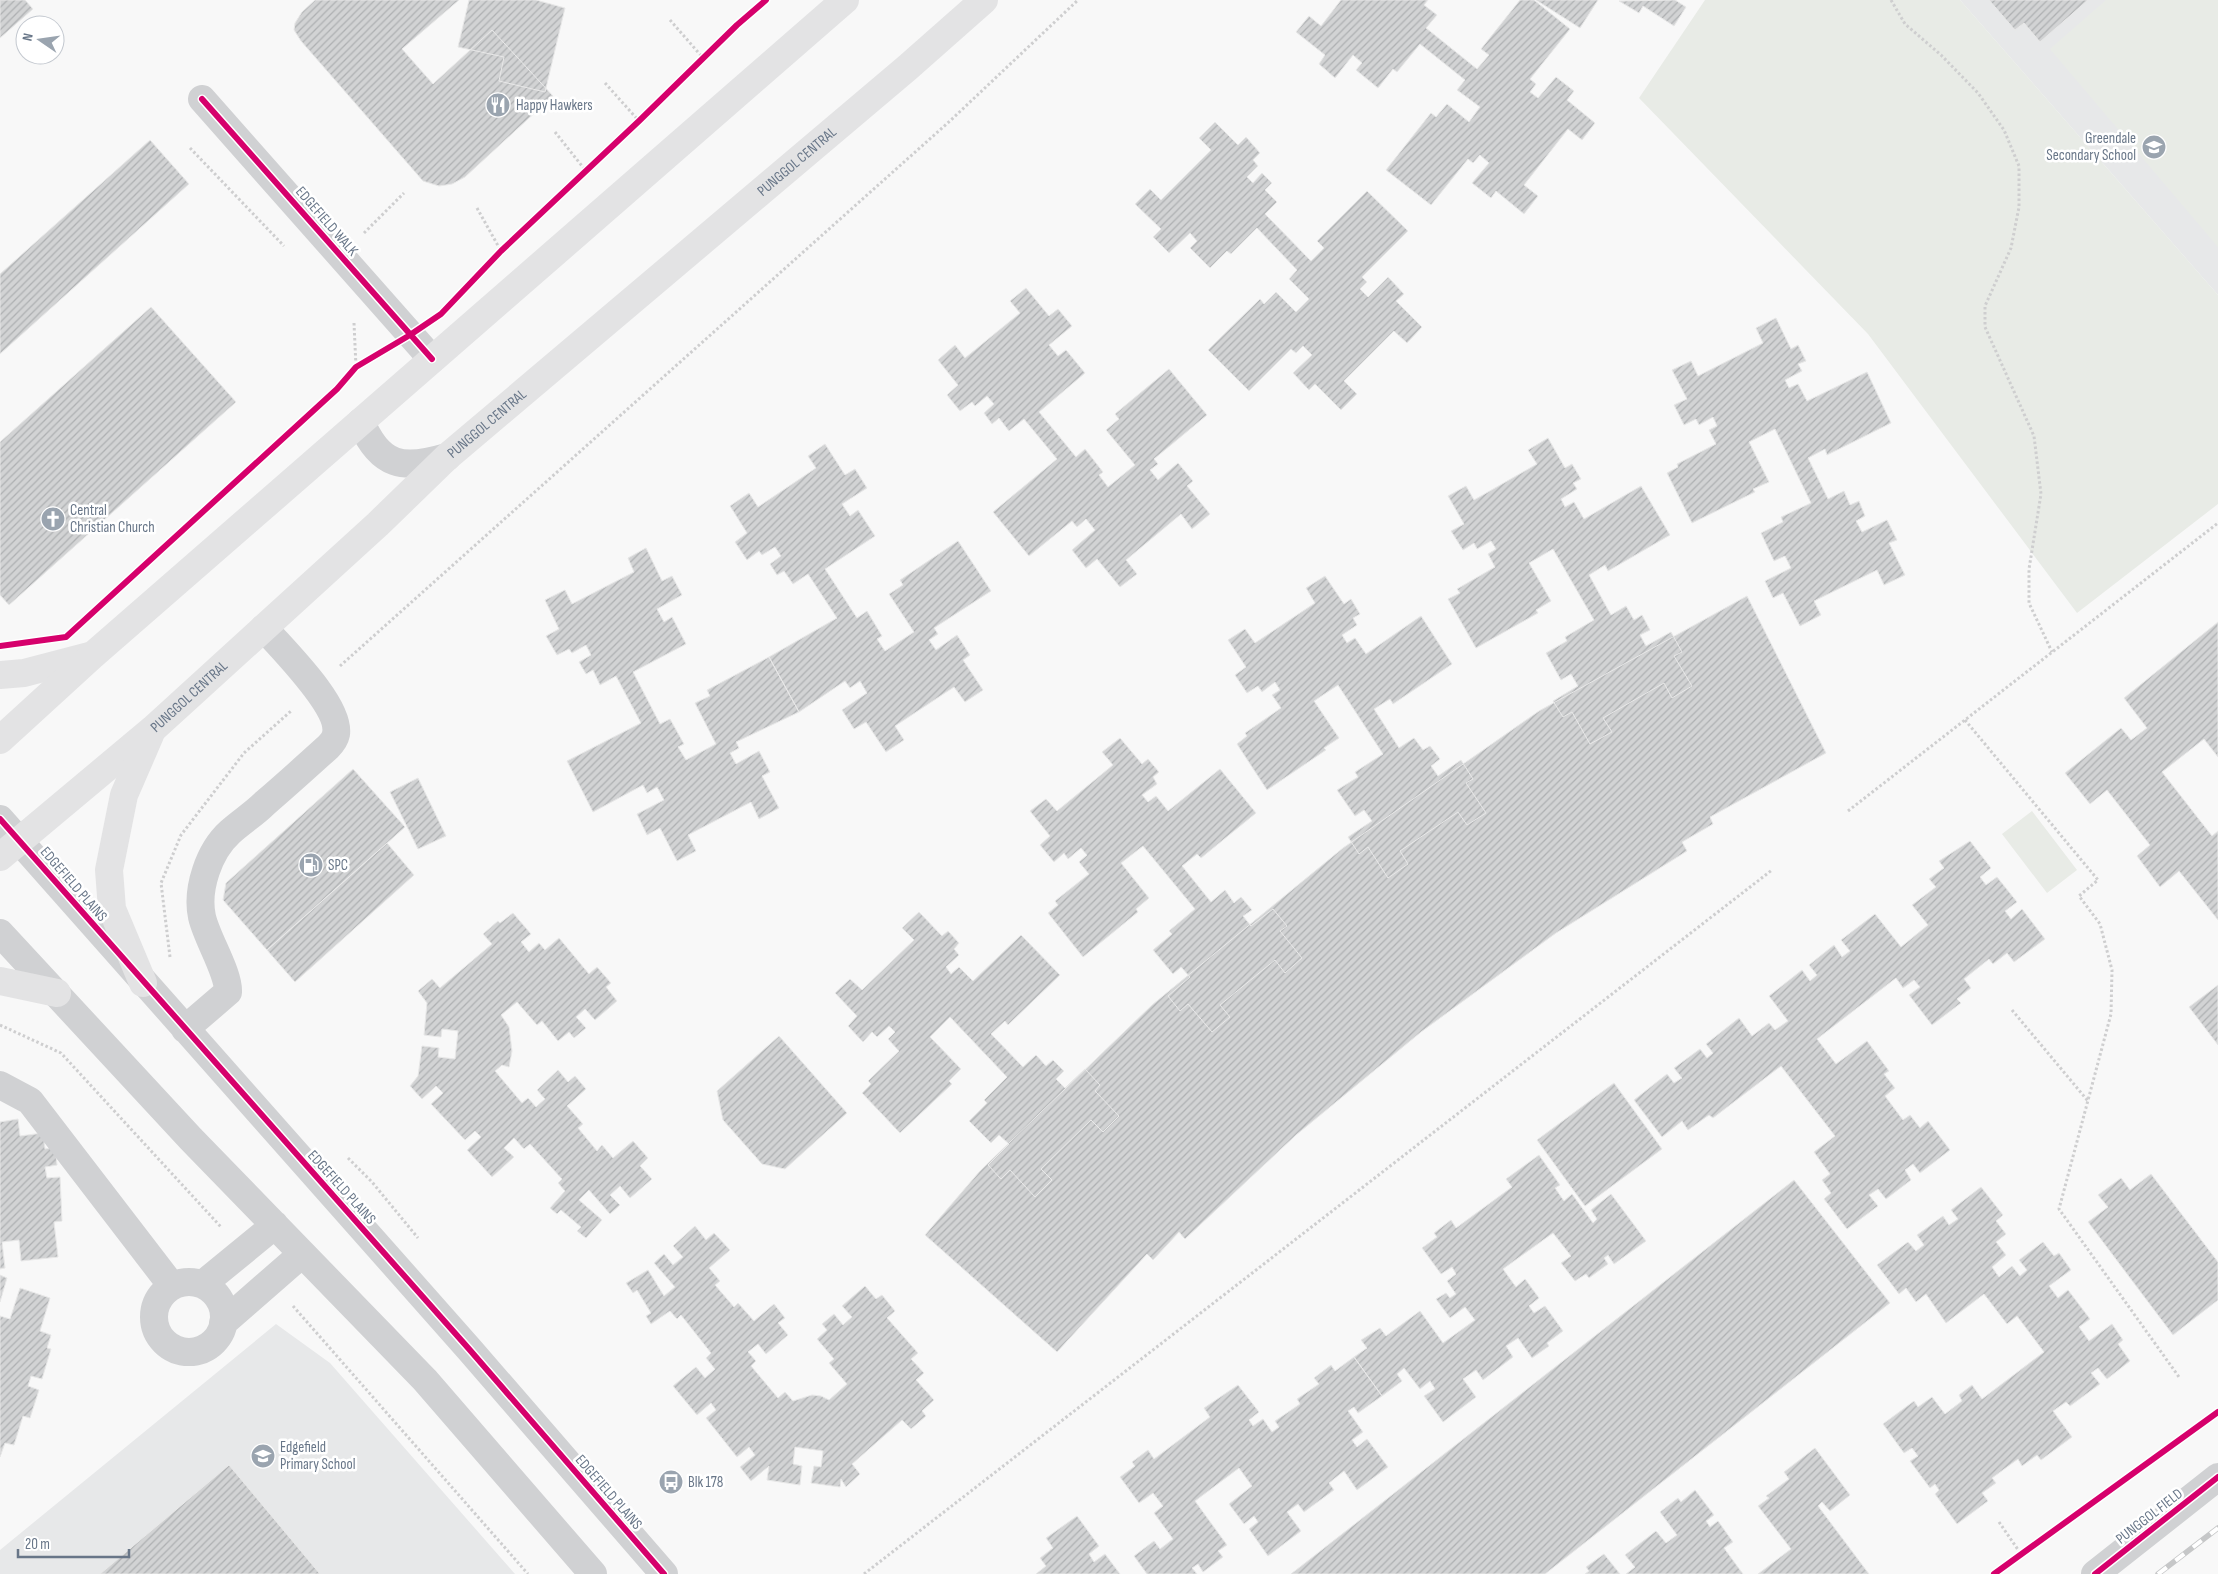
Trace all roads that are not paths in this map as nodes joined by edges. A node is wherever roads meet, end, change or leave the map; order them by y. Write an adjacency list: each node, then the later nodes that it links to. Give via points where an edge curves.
1 (845, 0): 4 (main road)
2 (984, 0): 6 (main road, PUNGGOL CENTRAL)
3 (202, 99): 4 (street, EDGEFIELD WALK)
4 (432, 360): 5 (main road)
5 (361, 422): 6 (street, via 377,452 394,460 412,465); 8 (main road)
6 (447, 457): 7 (main road, PUNGGOL CENTRAL)
7 (264, 628): 10 (main road, PUNGGOL CENTRAL); 18 (street, via 317,688 336,724 336,736 328,748 228,834 214,852 204,879 202,916 228,984 228,992)
8 (93, 655): 9 (main road, via 24,674); 11 (main road)
9 (0, 675)
10 (153, 729): 13 (main road, PUNGGOL CENTRAL); 16 (main road, via 124,795 110,870 112,910)
11 (0, 740)
12 (0, 819): 13 (street, EDGEFIELD PLAINS)
13 (10, 848): 16 (street, EDGEFIELD PLAINS)
14 (0, 933): 17 (street)
15 (0, 981): 17 (main road)
16 (143, 983): 18 (street, EDGEFIELD PLAINS)
17 (57, 993): 20 (street)
18 (185, 1030): 27 (street, EDGEFIELD PLAINS)
19 (0, 1085): 23 (street, via 30,1101)
20 (275, 1225): 21 (street); 22 (street)
21 (302, 1254): 24 (street); 26 (street, via 425,1380)
22 (203, 1284): 23 (street, via 187,1281); 24 (street, via 215,1293 223,1307)
23 (172, 1286): 24 (street, via 160,1296 154,1310 155,1326 162,1340 175,1349 190,1352 206,1348)
24 (224, 1323)
25 (2218, 1477): 28 (street, PUNGGOL FIELD)
26 (593, 1574)
27 (664, 1574)
28 (2095, 1574)

